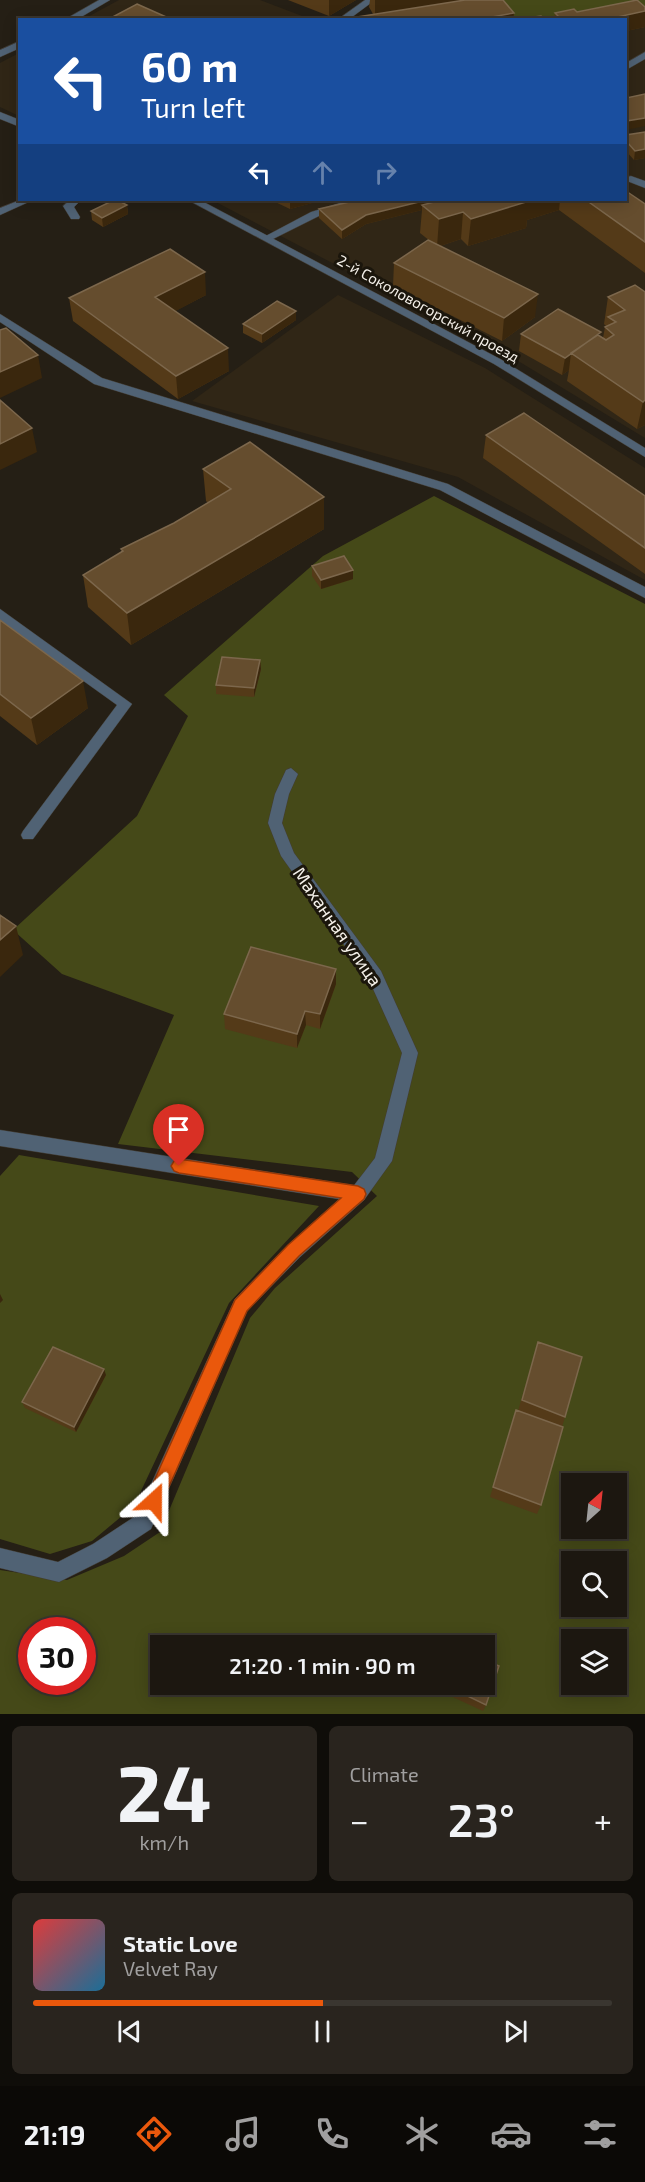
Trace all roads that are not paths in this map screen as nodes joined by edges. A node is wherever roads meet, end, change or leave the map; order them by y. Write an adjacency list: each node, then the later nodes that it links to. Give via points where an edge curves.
1 (106, 0): 3 (street)
2 (370, 0): 4 (street)
3 (72, 18)
4 (344, 18)
5 (18, 45): 6 (street)
6 (0, 54)
7 (645, 55): 8 (street)
8 (627, 66)
9 (0, 115): 10 (street)
10 (18, 123)
11 (631, 179): 12 (street)
12 (645, 185)
13 (26, 201): 17 (street)
14 (75, 201): 18 (street, via 68,206)
15 (195, 201): 19 (street, 2-й Соколовогорский проезд)
16 (356, 201): 19 (street, via 315,214)
17 (0, 212)
18 (75, 217)
19 (267, 238): 21 (street, 2-й Соколовогорский проезд, via 498,362)
20 (0, 317): 22 (street, via 98,381 444,487)
21 (645, 453)
22 (645, 593)
23 (0, 614): 25 (street, via 126,704)
24 (291, 774): 27 (street, Маханная улица, via 275,823 288,856 375,976 410,1053 383,1161)
25 (28, 835)
26 (0, 1138): 27 (street)
27 (358, 1194): 28 (street, Маханная улица, via 241,1305 144,1522 59,1572)
28 (0, 1558)

